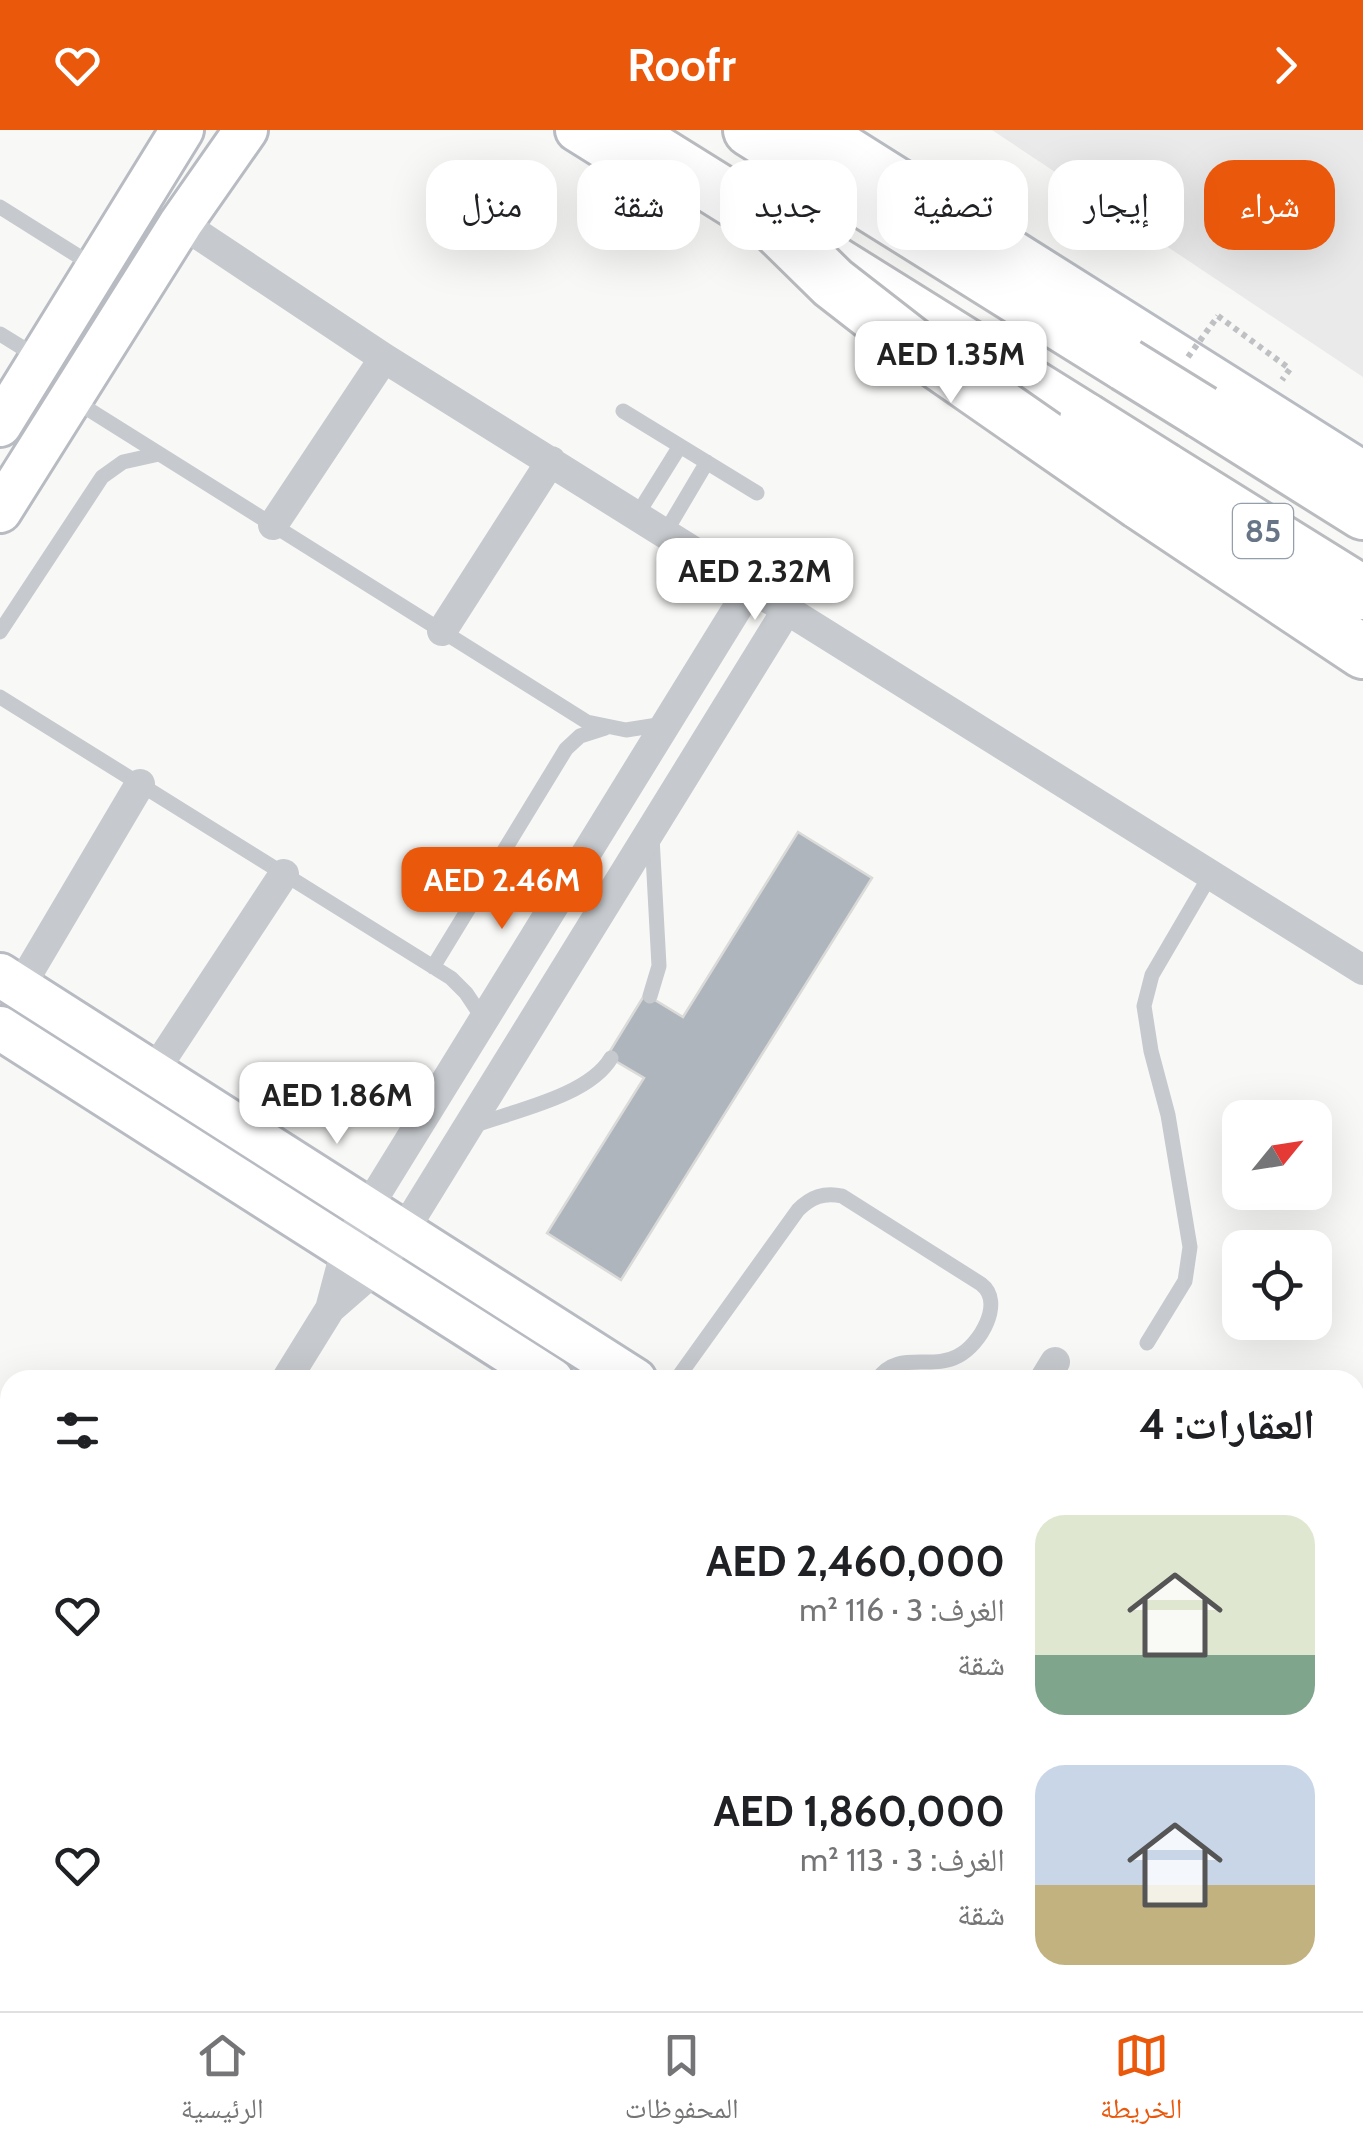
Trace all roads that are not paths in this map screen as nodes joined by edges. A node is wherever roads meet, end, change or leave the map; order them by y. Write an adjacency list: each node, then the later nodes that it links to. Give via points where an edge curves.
1 (182, 130): 11 (street)
2 (246, 130): 8 (street)
3 (577, 130): 32 (street)
4 (621, 130): 6 (highway, 85)
5 (779, 136): 22 (street); 25 (highway, 85, bridge)
6 (720, 192)
7 (0, 207): 11 (lane)
8 (181, 223): 13 (street); 15 (street)
9 (799, 250): 35 (highway, bridge, via 914,346)
10 (812, 250): 30 (highway, 85, bridge)
11 (98, 268): 14 (street)
12 (0, 334): 14 (lane)
13 (384, 358): 20 (street); 27 (street)
14 (41, 359): 17 (street)
15 (70, 398): 19 (lane); 23 (street)
16 (622, 411): 18 (lane)
17 (0, 425)
18 (680, 446): 21 (lane); 26 (lane)
19 (159, 454): 27 (lane); 34 (lane, via 123,462 102,476)
20 (551, 461): 26 (street); 33 (street)
21 (708, 462): 24 (lane); 28 (lane)
22 (1363, 472)
23 (5, 490)
24 (757, 493)
25 (1363, 513)
26 (637, 514): 28 (street)
27 (273, 526): 33 (lane)
28 (665, 532): 29 (street)
29 (751, 586): 31 (street); 37 (street)
30 (1363, 593)
31 (788, 608): 40 (street); 43 (street)
32 (1363, 621)
33 (442, 631): 38 (lane)
34 (0, 632)
35 (1363, 652)
36 (0, 698): 39 (lane)
37 (664, 724): 38 (lane); 41 (street)
38 (605, 728): 47 (lane, via 566,749)
39 (140, 784): 42 (lane); 49 (street)
40 (652, 832): 44 (street); 50 (lane, via 658,966)
41 (585, 854): 44 (street); 45 (street)
42 (284, 874): 47 (lane); 54 (street)
43 (1211, 874): 48 (street); 59 (lane, via 1152,976 1144,1006 1190,1248 1185,1281)
44 (623, 878): 46 (street)
45 (537, 933): 46 (street); 51 (street)
46 (574, 955): 55 (street)
47 (433, 967): 51 (lane, via 466,993)
48 (1363, 970)
49 (10, 981): 54 (street)
50 (650, 996)
51 (484, 1020): 56 (street)
52 (0, 1028): 58 (street)
53 (612, 1058): 55 (lane, via 578,1088)
54 (153, 1073): 56 (street)
55 (464, 1129): 57 (street)
56 (367, 1209): 57 (street); 58 (street)
57 (403, 1232): 58 (street); 62 (street)
58 (361, 1258): 60 (street); 61 (street)
59 (1147, 1342)
60 (292, 1370)
61 (536, 1370)
62 (613, 1370)
63 (683, 1370): 64 (lane, via 798,1210 832,1194 988,1288 993,1302 973,1344 958,1357 896,1363)
64 (888, 1370)

